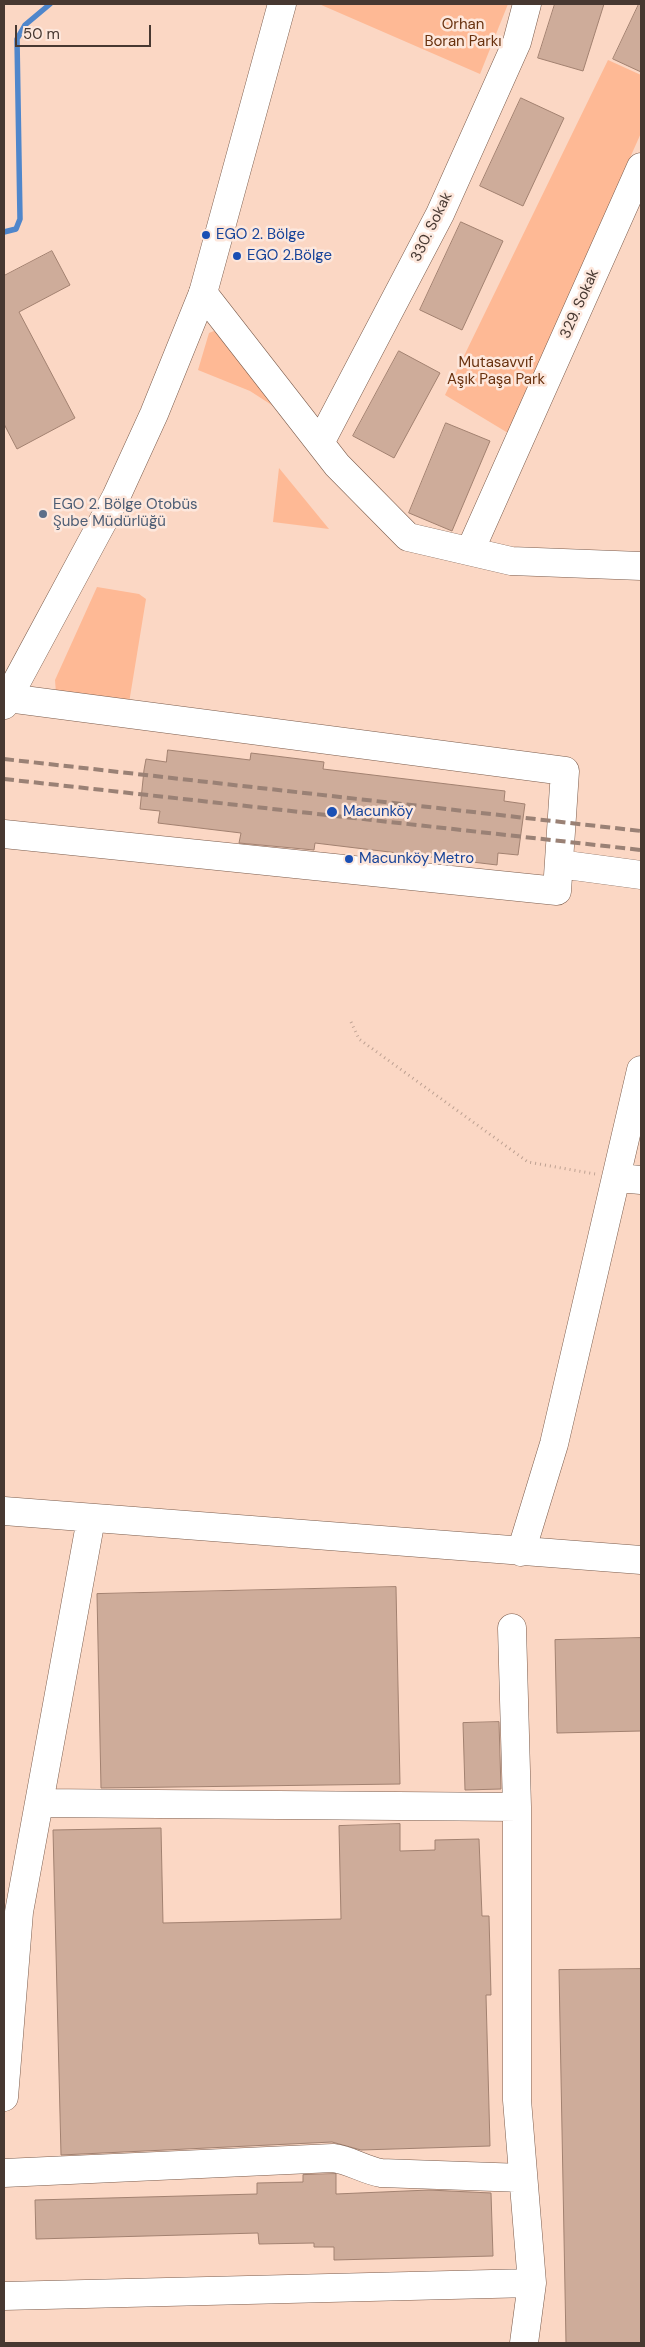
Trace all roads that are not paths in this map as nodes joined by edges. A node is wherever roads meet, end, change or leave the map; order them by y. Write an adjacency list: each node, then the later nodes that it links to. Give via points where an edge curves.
1 (282, 4): 4 (street)
2 (527, 4): 5 (street, 330. Sokak, via 516,42 440,214)
3 (641, 167): 6 (street, 329. Sokak)
4 (203, 293): 5 (street); 8 (street, via 116,497)
5 (320, 443): 6 (street, via 337,465 408,537)
6 (470, 551): 7 (street, via 511,561)
7 (641, 566)
8 (6, 702): 10 (street, via 566,771)
9 (4, 834): 10 (street, via 557,891)
10 (559, 864): 11 (street)
11 (641, 875)
12 (641, 1070): 13 (street)
13 (630, 1179): 16 (street)
14 (4, 1511): 15 (street)
15 (91, 1519): 16 (street); 19 (street)
16 (521, 1552): 17 (street)
17 (641, 1560)
18 (512, 1628): 20 (street)
19 (39, 1803): 20 (street); 21 (street, via 19,1912)
20 (516, 1807): 23 (street, via 517,2100)
21 (4, 2097)
22 (4, 2173): 23 (street, via 333,2158 381,2173)
23 (523, 2178): 24 (street)
24 (532, 2283): 25 (street); 26 (street)
25 (4, 2296)
26 (524, 2343)

